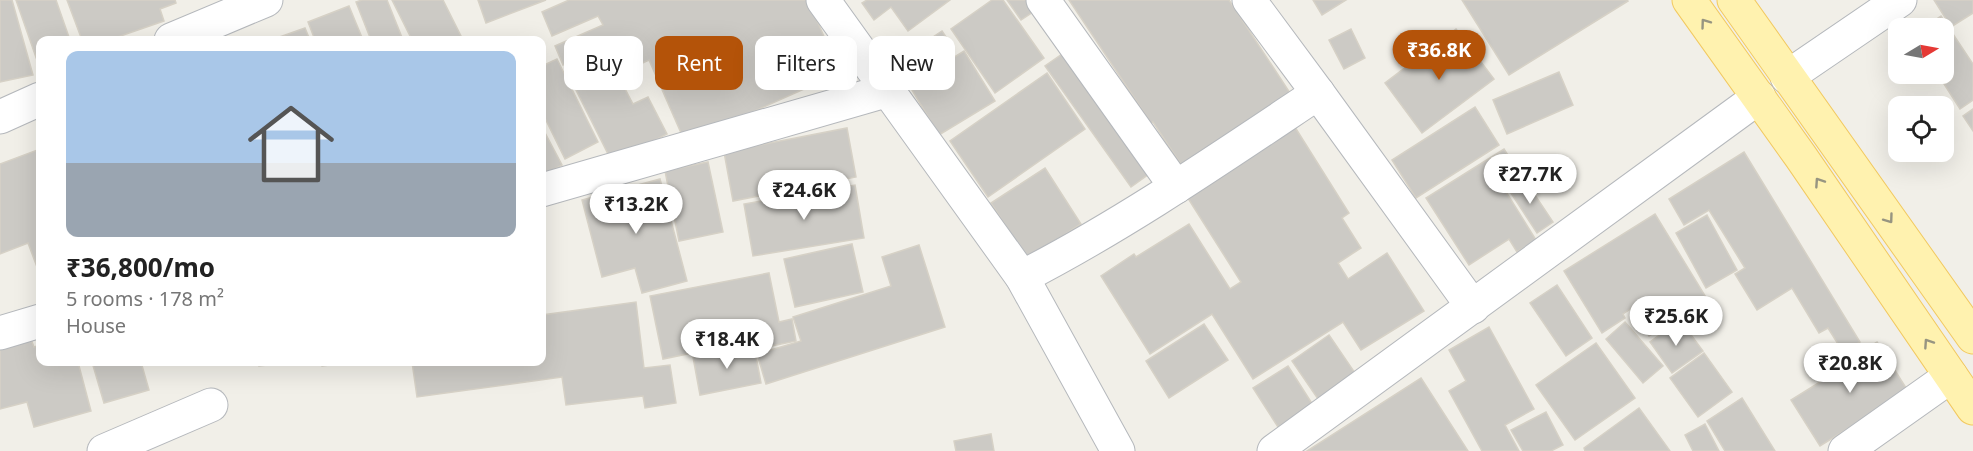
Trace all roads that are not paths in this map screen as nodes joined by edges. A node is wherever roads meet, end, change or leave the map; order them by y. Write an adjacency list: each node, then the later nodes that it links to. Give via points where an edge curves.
1 (266, 0): 8 (street)
2 (823, 0): 10 (street)
3 (1043, 0): 17 (street)
4 (1249, 0): 13 (street)
5 (1689, 0): 14 (main road, one-way to 5)
6 (1734, 0): 11 (main road)
7 (1900, 0): 11 (street)
8 (228, 7): 9 (street)
9 (178, 36)
10 (869, 63)
11 (1787, 77): 23 (main road, one-way to 23)
12 (889, 90): 18 (street); 19 (street)
13 (1318, 93): 17 (street); 20 (street)
14 (1759, 97): 20 (street); 24 (main road, one-way to 14)
15 (36, 101): 16 (street)
16 (0, 117)
17 (1176, 187): 19 (street)
18 (546, 189)
19 (1022, 277): 28 (street)
20 (1473, 307): 29 (street)
21 (36, 322): 22 (street)
22 (0, 333)
23 (1973, 337)
24 (1951, 376): 26 (main road); 30 (street)
25 (212, 405): 27 (street)
26 (1973, 408)
27 (104, 451)
28 (1118, 451)
29 (1274, 451)
30 (1845, 451)

